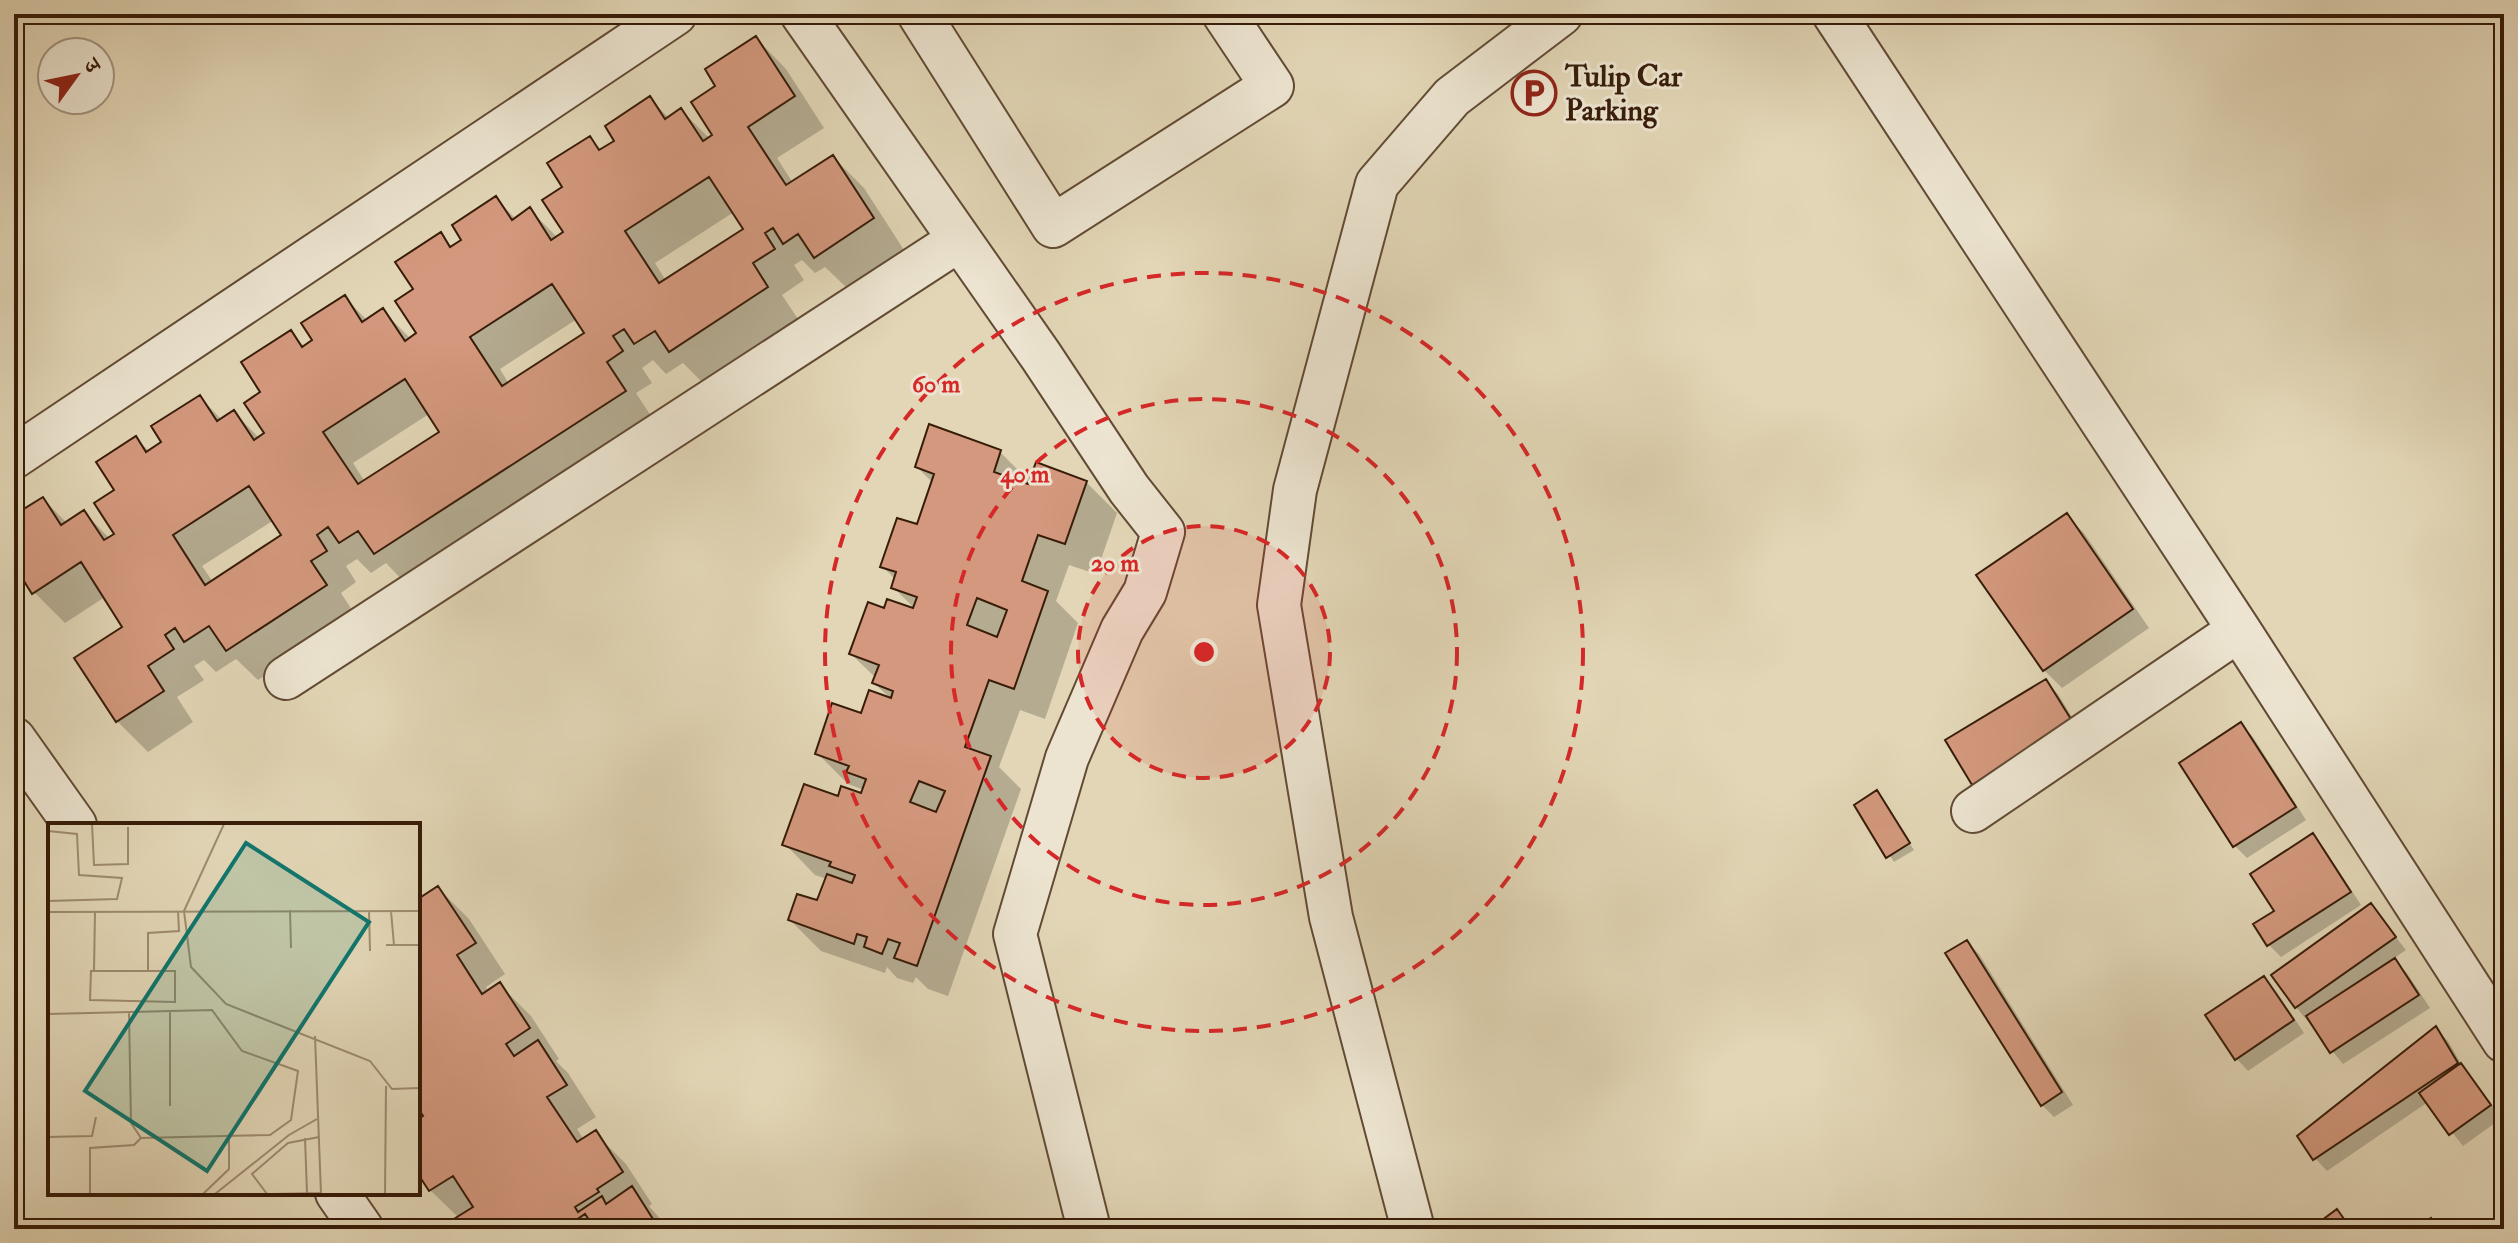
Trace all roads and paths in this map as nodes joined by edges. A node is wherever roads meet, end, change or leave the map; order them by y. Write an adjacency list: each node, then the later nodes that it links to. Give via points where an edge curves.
1 (675, 14): 8 (street)
2 (802, 14): 7 (street)
3 (919, 14): 4 (street, via 1053,226 1272,86)
4 (1224, 14)
5 (1561, 14): 16 (street, via 1452,97 1377,184 1295,490 1279,605 1331,917)
6 (1834, 14): 9 (street)
7 (959, 240): 10 (street); 15 (street, via 1163,532 1145,592 1122,630 1067,758 1015,934)
8 (14, 457)
9 (2239, 630): 12 (street); 14 (street)
10 (286, 678)
11 (14, 739): 13 (street)
12 (1973, 811)
13 (74, 823)
14 (2504, 1041)
15 (1089, 1229)
16 (1413, 1229)

